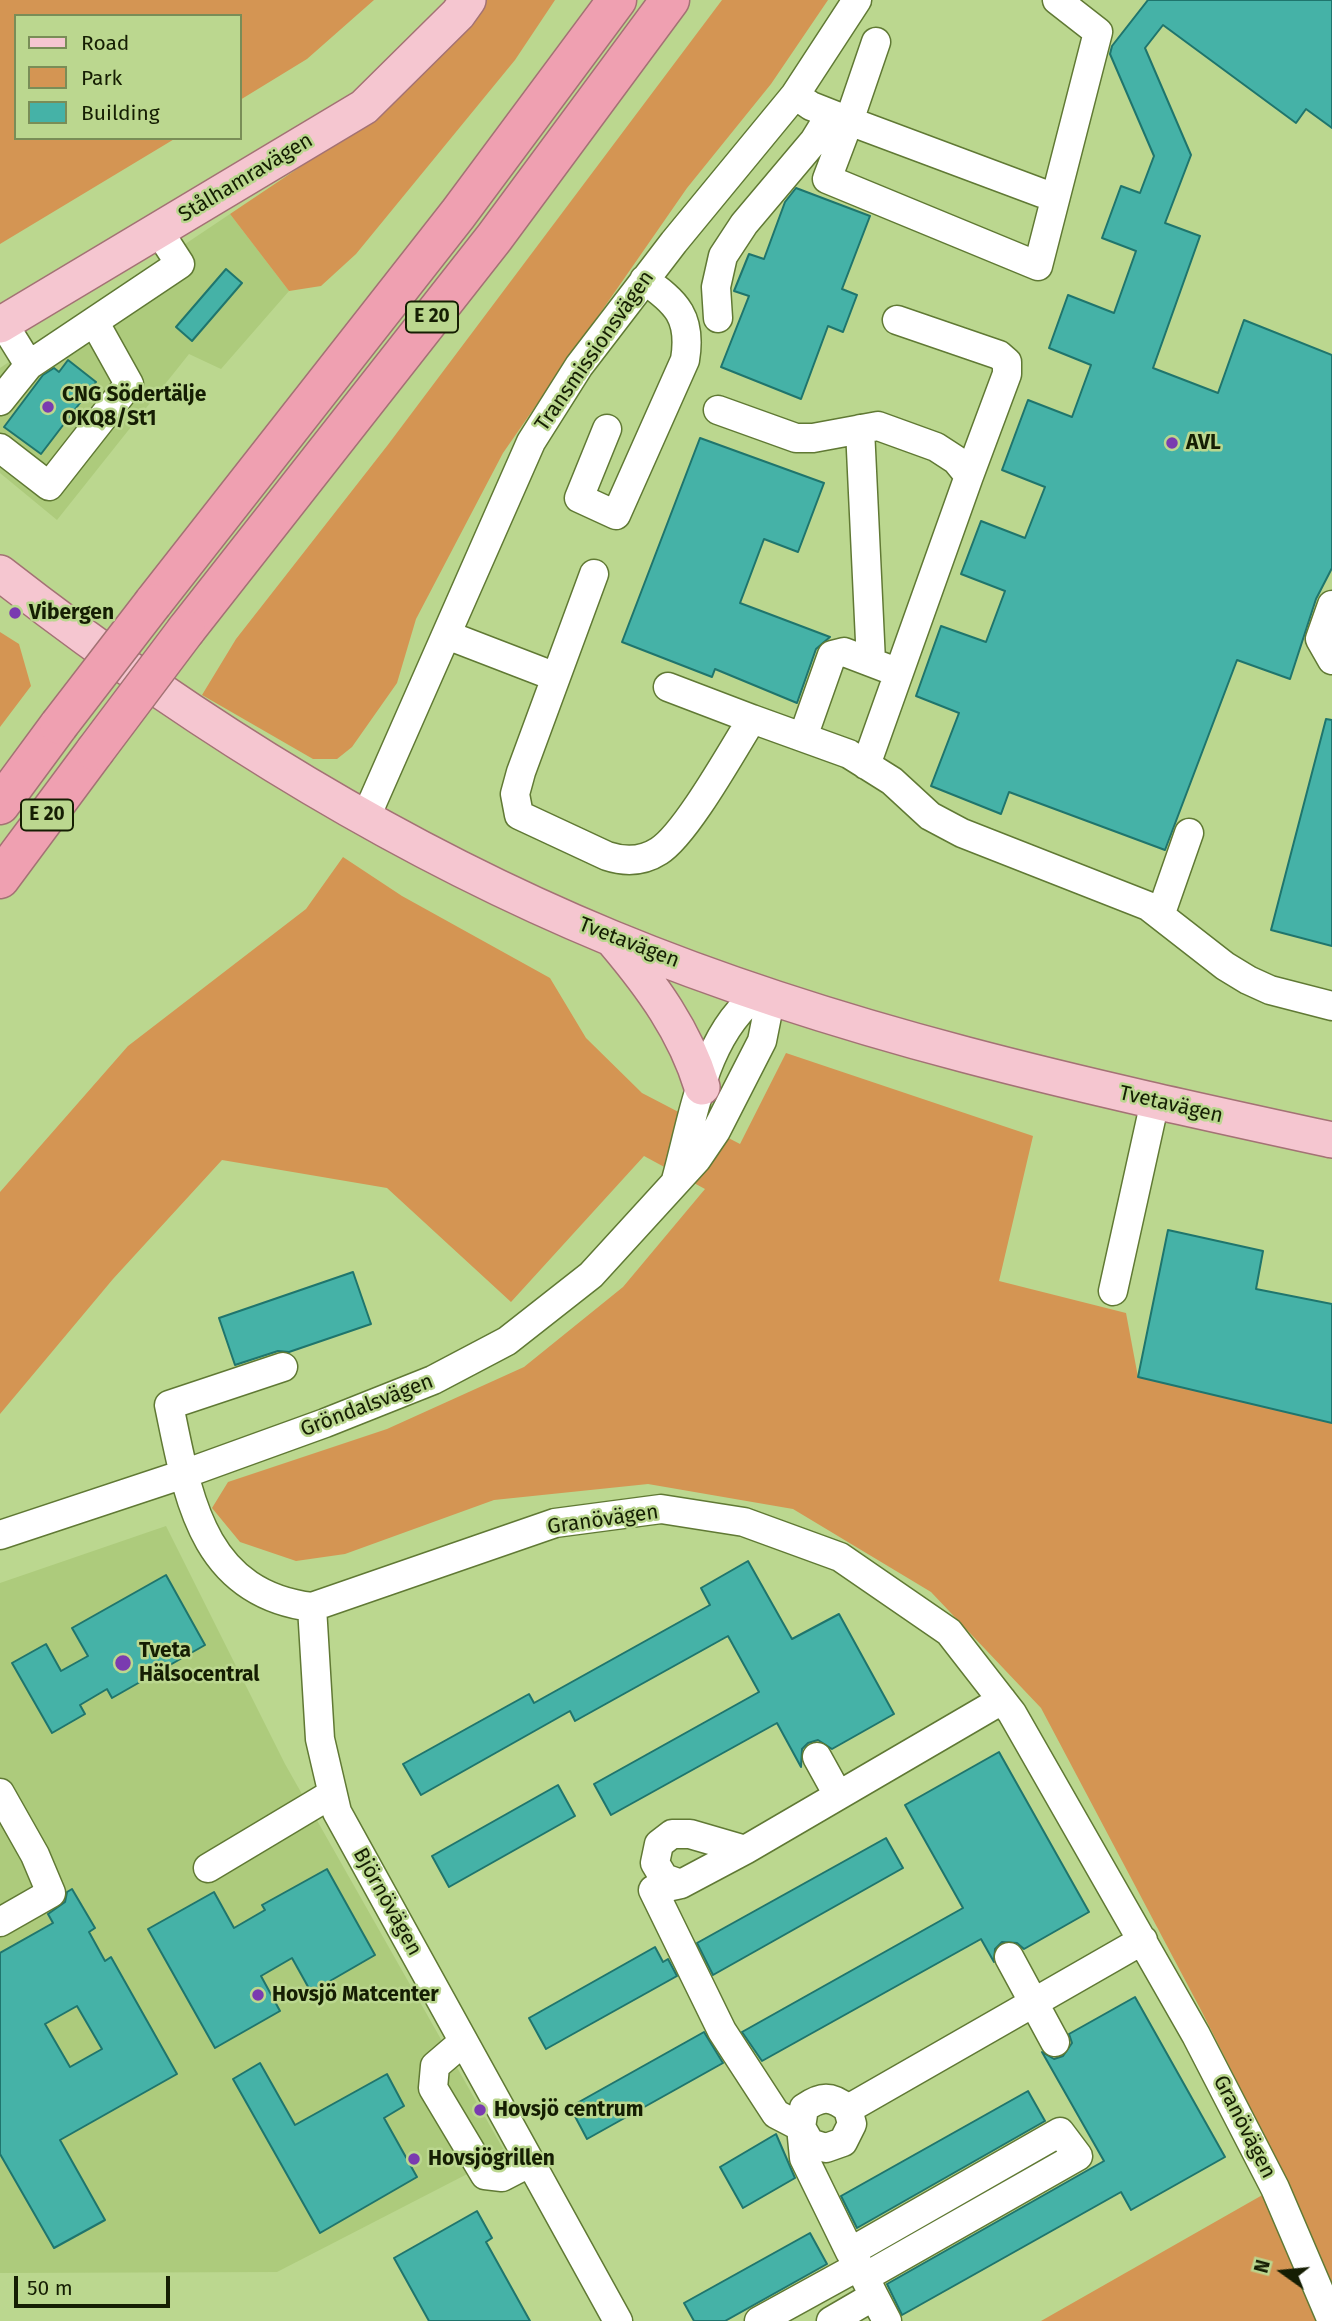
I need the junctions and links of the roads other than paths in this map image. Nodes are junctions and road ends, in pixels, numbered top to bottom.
1 (468, 0) edge
2 (617, 0) edge
3 (670, 0) edge
4 (857, 0) edge
5 (1057, 0) edge
6 (876, 43) dead end
7 (795, 95) junction
8 (839, 118) junction
9 (1055, 198) junction
10 (158, 230) junction
11 (644, 280) junction
12 (718, 318) dead end
13 (897, 320) dead end
14 (95, 323) junction
15 (1, 324) edge
16 (29, 366) junction
17 (0, 401) edge
18 (718, 410) dead end
19 (607, 429) dead end
20 (860, 429) junction
21 (0, 448) edge
22 (969, 476) junction
23 (0, 573) edge
24 (594, 574) dead end
25 (1332, 605) edge
26 (447, 635) junction
27 (1332, 660) edge
28 (871, 662) junction
29 (899, 672) junction
30 (556, 677) junction
31 (668, 687) dead end
32 (752, 719) junction
33 (803, 737) junction
34 (866, 765) junction
35 (0, 806) edge
36 (365, 819) junction
37 (1189, 833) dead end
38 (0, 878) edge
39 (1161, 914) junction
40 (611, 939) junction
41 (761, 992) junction
42 (1332, 1006) edge
43 (702, 1087) junction
44 (1155, 1101) junction
45 (1332, 1140) edge
46 (676, 1180) junction
47 (1114, 1291) dead end
48 (283, 1367) dead end
49 (184, 1474) junction
50 (0, 1535) edge
51 (312, 1607) junction
52 (1002, 1700) junction
53 (817, 1757) dead end
54 (0, 1793) edge
55 (330, 1795) junction
56 (838, 1796) junction
57 (745, 1850) junction
58 (208, 1868) dead end
59 (681, 1884) junction
60 (0, 1922) edge
61 (1143, 1940) junction
62 (1009, 1957) dead end
63 (1033, 2001) junction
64 (463, 2042) junction
65 (1055, 2042) dead end
66 (848, 2109) junction
67 (800, 2127) junction
68 (531, 2162) junction
69 (862, 2273) junction
70 (618, 2321) edge
71 (759, 2321) edge
72 (831, 2321) edge
73 (887, 2321) edge
74 (1332, 2321) edge

1 - 10 main road, Stålhamravägen
2 - 35 highway, E 20, bridge
3 - 38 highway, E 20, bridge
4 - 7 street, Transmissionsvägen
5 - 9 street
6 - 8 street
7 - 8 street
7 - 11 street, Transmissionsvägen
8 - 9 street
8 - 9 street
8 - 12 street
10 - 14 street
10 - 15 main road, Stålhamravägen
11 - 19 street
11 - 26 street, Transmissionsvägen
13 - 22 street
14 - 16 street
14 - 21 street
15 - 16 street
16 - 17 street
18 - 20 street
20 - 22 street
20 - 28 street
22 - 29 street
23 - 36 main road, Tvetavägen
24 - 30 street
25 - 27 street
26 - 30 street
26 - 36 street, Transmissionsvägen
28 - 29 street
28 - 33 street
29 - 34 street
30 - 32 street
31 - 32 street
32 - 33 street
33 - 34 street
34 - 39 street
36 - 40 main road, Tvetavägen
37 - 39 street
39 - 42 street
40 - 41 main road, Tvetavägen
40 - 43 main road
41 - 43 street, Gröndalsvägen
41 - 44 main road, Tvetavägen
41 - 46 street, Gröndalsvägen
43 - 46 street, Gröndalsvägen
44 - 45 main road, Tvetavägen
44 - 47 street
46 - 49 street, Gröndalsvägen
48 - 49 street
49 - 50 street, Gröndalsvägen
49 - 51 street
51 - 52 street, Granövägen
51 - 55 street, Björnövägen
52 - 56 street
52 - 61 street, Granövägen
53 - 56 street
54 - 60 street
55 - 58 street
55 - 64 street, Björnövägen
56 - 57 street
57 - 59 street
57 - 59 street
59 - 67 street
61 - 63 street
61 - 74 street, Granövägen
62 - 63 street
63 - 65 street
63 - 66 street
64 - 68 street, Björnövägen
64 - 68 street
66 - 67 street
66 - 67 street
67 - 69 street
68 - 70 street, Björnövägen
69 - 69 street
69 - 71 street
69 - 72 street
69 - 73 street

